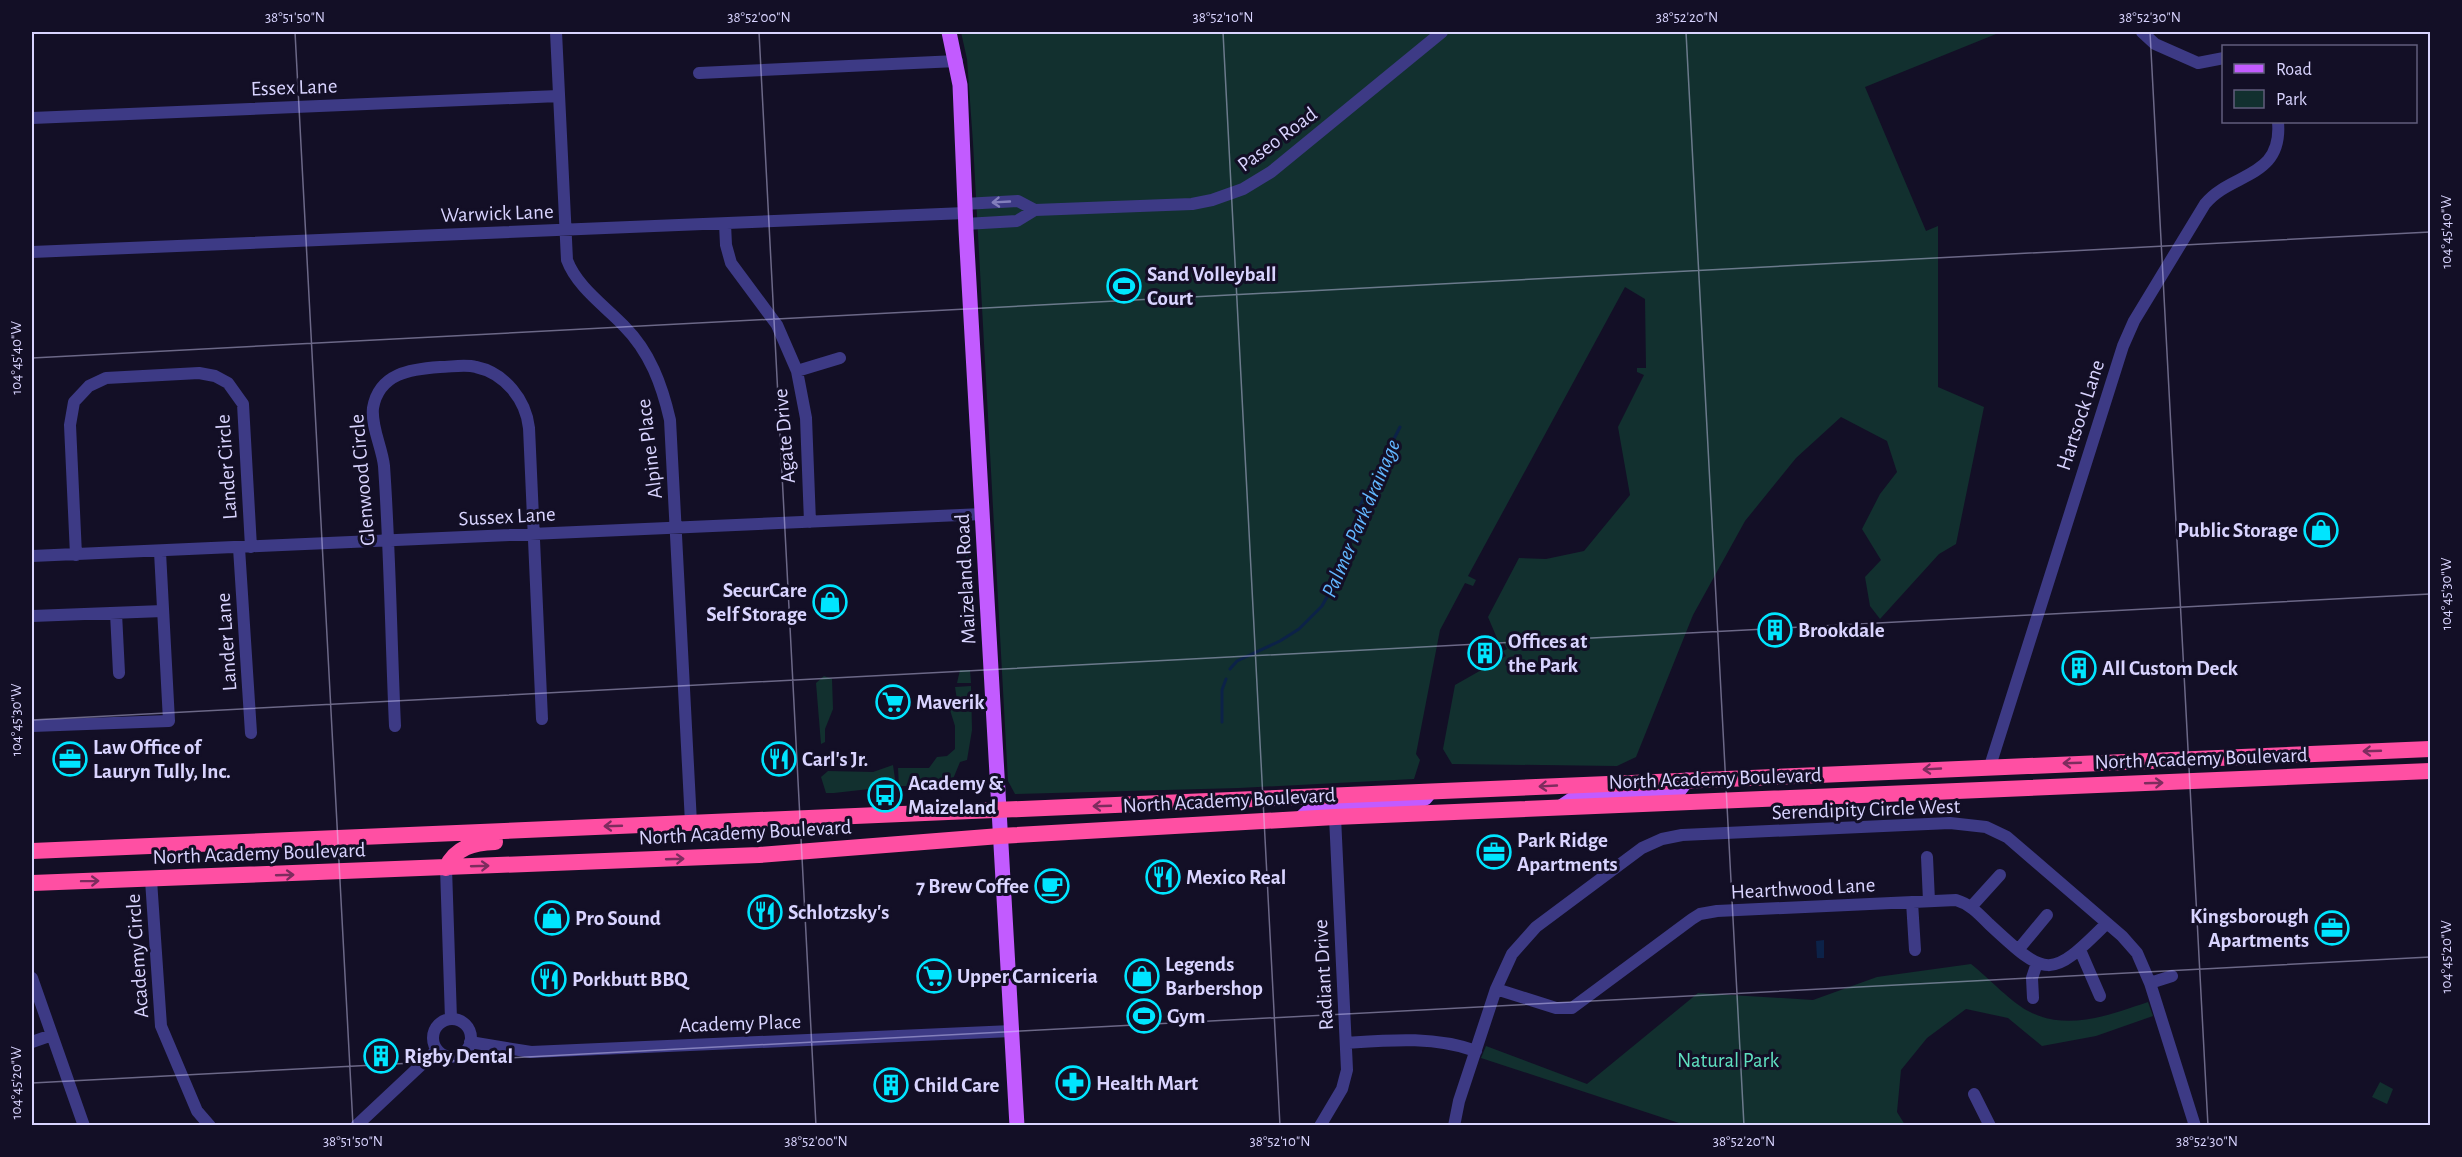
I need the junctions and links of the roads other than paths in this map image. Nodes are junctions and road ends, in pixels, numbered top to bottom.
1 (556, 32) edge
2 (949, 32) edge
3 (1442, 32) edge
4 (2142, 32) edge
5 (2222, 58) edge
6 (957, 62) junction
7 (699, 73) dead end
8 (559, 96) junction
9 (32, 117) edge
10 (2278, 123) edge
11 (1035, 210) junction
12 (965, 214) junction
13 (725, 224) junction
14 (565, 229) junction
15 (32, 252) edge
16 (840, 358) dead end
17 (797, 371) junction
18 (983, 514) junction
19 (810, 522) junction
20 (677, 528) junction
21 (533, 534) junction
22 (387, 541) junction
23 (245, 548) junction
24 (160, 552) junction
25 (76, 555) junction
26 (32, 556) edge
27 (163, 611) junction
28 (116, 613) junction
29 (32, 616) edge
30 (119, 674) dead end
31 (542, 719) dead end
32 (32, 726) edge
33 (395, 726) dead end
34 (251, 733) dead end
35 (2430, 749) edge
36 (1990, 766) junction
37 (2430, 771) edge
38 (1687, 780) junction
39 (1991, 789) junction
40 (1430, 792) junction
41 (1561, 807) junction
42 (998, 810) junction
43 (1335, 817) junction
44 (1300, 819) junction
45 (692, 823) junction
46 (588, 827) junction
47 (1000, 836) junction
48 (32, 851) edge
49 (1927, 857) dead end
50 (446, 868) junction
51 (2000, 875) dead end
52 (151, 880) junction
53 (32, 883) edge
54 (1929, 901) junction
55 (1912, 902) junction
56 (1971, 907) junction
57 (2047, 915) dead end
58 (2107, 923) junction
59 (1915, 950) dead end
60 (2018, 950) junction
61 (2080, 950) junction
62 (2037, 963) junction
63 (2172, 975) dead end
64 (32, 978) edge
65 (2150, 983) junction
66 (1496, 990) junction
67 (2100, 996) dead end
68 (2033, 998) dead end
69 (452, 1019) junction
70 (1012, 1031) junction
71 (52, 1035) junction
72 (32, 1042) edge
73 (470, 1042) junction
74 (1346, 1043) junction
75 (437, 1050) junction
76 (1476, 1051) junction
77 (1974, 1094) dead end
78 (84, 1125) edge
79 (210, 1125) edge
80 (356, 1125) edge
81 (1017, 1125) edge
82 (1320, 1125) edge
83 (1454, 1125) edge
84 (1990, 1125) edge
85 (2191, 1125) edge

1 - 8 street, Alpine Place
2 - 6 main road, Maizeland Road
3 - 11 street, Paseo Road
4 - 5 street
6 - 7 street
6 - 12 main road, Maizeland Road
8 - 9 street, Essex Lane
8 - 14 street, Alpine Place
10 - 36 street, Hartsock Lane
11 - 12 street, Paseo Road
11 -> 12 street, Paseo Road
12 - 13 street, Warwick Lane
12 - 18 main road, Maizeland Road
13 - 14 street, Warwick Lane
13 - 17 street, Agate Drive
14 - 15 street, Warwick Lane
14 - 20 street, Alpine Place
16 - 17 street
17 - 19 street, Agate Drive
18 - 19 street, Sussex Lane
18 - 42 main road, Maizeland Road
19 - 20 street, Sussex Lane
20 - 21 street, Sussex Lane
20 - 45 street, Alpine Place
21 - 22 street, Sussex Lane
21 - 22 street, Glenwood Circle
21 - 31 street, Glenwood Circle
22 - 23 street, Sussex Lane
22 - 33 street, Glenwood Circle
23 - 24 street, Sussex Lane
23 - 25 street, Lander Circle
23 - 34 street, Lander Lane
24 - 25 street, Sussex Lane
24 - 27 street
25 - 26 street, Sussex Lane
27 - 28 street
27 - 32 street
28 - 29 street
28 - 30 street
35 -> 36 highway, North Academy Boulevard
36 -> 38 highway, North Academy Boulevard
36 - 39 main road
39 -> 37 highway, North Academy Boulevard
38 -> 40 highway, North Academy Boulevard
38 - 41 main road
39 - 41 highway, North Academy Boulevard
40 -> 42 highway, North Academy Boulevard
40 - 44 main road
41 - 43 highway, North Academy Boulevard
42 - 45 highway, North Academy Boulevard
42 - 47 main road, Maizeland Road
43 - 44 highway, North Academy Boulevard
43 - 74 street, Radiant Drive
44 - 47 highway, North Academy Boulevard
45 -> 46 highway, North Academy Boulevard
46 - 48 highway, North Academy Boulevard
46 - 50 highway
50 -> 47 highway, North Academy Boulevard
47 - 70 main road, Maizeland Road
49 - 54 street
52 -> 50 highway, North Academy Boulevard
50 - 69 street
51 - 56 street
53 -> 52 highway, North Academy Boulevard
52 - 79 street, Academy Circle
54 - 55 street, Hearthwood Lane
54 - 56 street, Hearthwood Lane
55 - 59 street
55 - 66 street, Hearthwood Lane
56 - 60 street, Hearthwood Lane
57 - 60 street
58 - 61 street
58 - 65 street, Serendipity Circle West
58 - 66 street, Serendipity Circle West
60 - 62 street, Hearthwood Lane
61 - 62 street
61 - 67 street
62 - 68 street
63 - 65 street
64 - 71 street
65 - 85 street, Serendipity Circle West
66 - 76 street, Serendipity Circle West
69 - 73 street
69 - 75 street
70 - 73 street, Academy Place
70 - 81 main road, Maizeland Road
71 - 72 street
71 - 78 street
73 - 75 street
74 - 76 street
74 - 82 street, Radiant Drive
75 - 80 street
76 - 83 street, Serendipity Circle West
77 - 84 street

